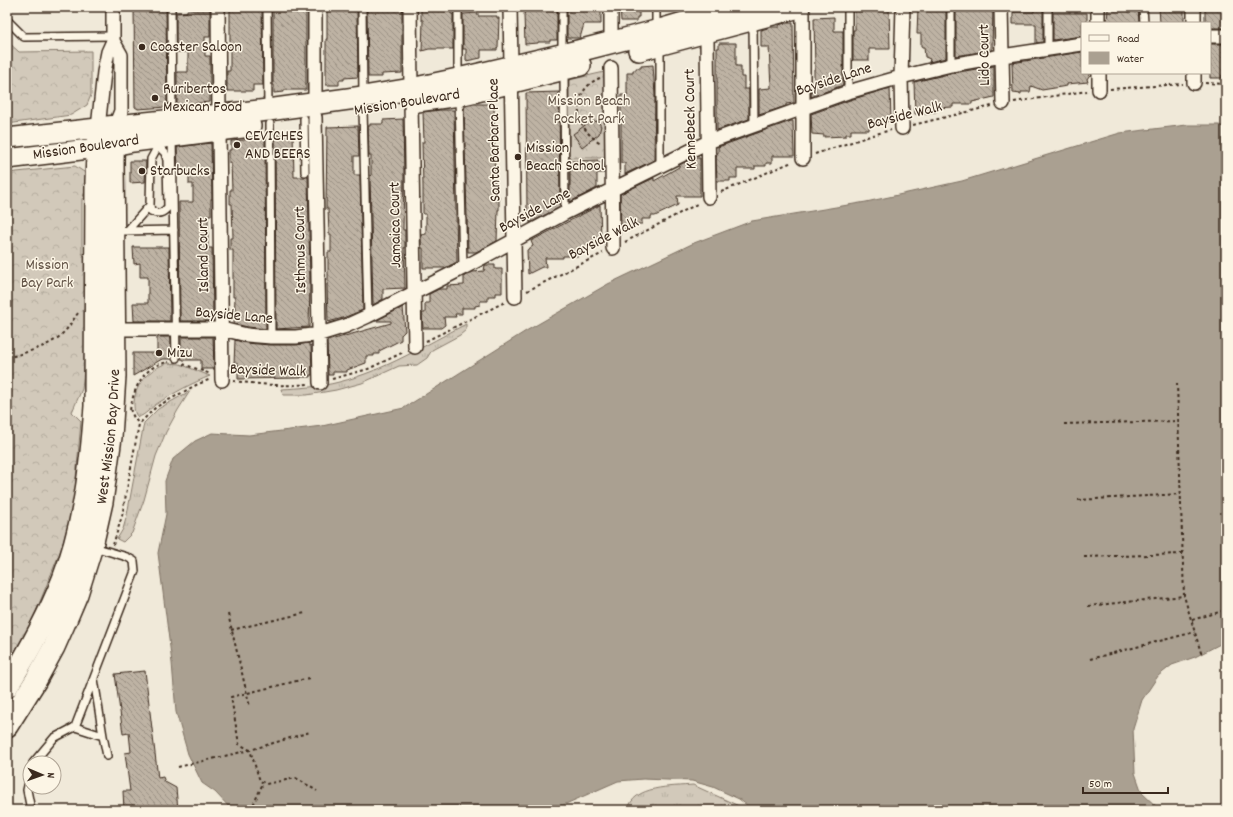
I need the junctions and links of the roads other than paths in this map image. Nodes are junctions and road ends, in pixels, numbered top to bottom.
1 (113, 7) edge
2 (171, 7) edge
3 (218, 7) edge
4 (267, 7) edge
5 (315, 7) edge
6 (362, 7) edge
7 (410, 7) edge
8 (458, 7) edge
9 (510, 7) edge
10 (562, 7) edge
11 (611, 7) edge
12 (656, 7) edge
13 (848, 7) edge
14 (903, 7) edge
15 (951, 7) edge
16 (1002, 7) edge
17 (1048, 7) edge
18 (1098, 7) edge
19 (1143, 7) edge
20 (1194, 7) edge
21 (708, 11) edge
22 (801, 11) edge
23 (746, 13) edge
24 (7, 20) edge
25 (1098, 22) edge
26 (1144, 22) edge
27 (1194, 22) edge
28 (1211, 36) edge
29 (1226, 36) edge
30 (113, 38) junction
31 (658, 38) junction
32 (707, 41) dead end
33 (611, 42) junction
34 (1081, 44) edge
35 (1048, 49) junction
36 (1002, 56) junction
37 (563, 62) junction
38 (951, 65) junction
39 (611, 72) road end
40 (511, 74) junction
41 (1099, 74) edge
42 (901, 77) junction
43 (459, 87) junction
44 (1099, 90) road end
45 (848, 92) junction
46 (411, 95) junction
47 (363, 103) junction
48 (1003, 103) road end
49 (803, 108) junction
50 (311, 113) junction
51 (269, 117) junction
52 (219, 123) junction
53 (754, 125) junction
54 (902, 128) road end
55 (165, 135) junction
56 (106, 137) junction
57 (7, 138) edge
58 (708, 142) junction
59 (7, 158) edge
60 (804, 158) road end
61 (660, 166) junction
62 (305, 172) dead end
63 (612, 190) junction
64 (709, 197) road end
65 (150, 205) junction
66 (565, 213) junction
67 (174, 230) junction
68 (120, 231) junction
69 (513, 241) junction
70 (613, 248) road end
71 (463, 268) junction
72 (414, 292) junction
73 (515, 297) road end
74 (368, 316) junction
75 (116, 329) junction
76 (176, 329) junction
77 (222, 329) junction
78 (320, 334) junction
79 (271, 337) junction
80 (415, 347) road end
81 (176, 361) road end
82 (222, 380) road end
83 (320, 383) road end
84 (95, 406) junction
85 (111, 437) junction
86 (89, 545) junction
87 (94, 678) junction
88 (7, 687) edge
89 (7, 726) edge
90 (75, 727) junction
91 (103, 736) junction
92 (40, 755) edge
93 (107, 756) dead end
94 (28, 795) edge
95 (31, 810) edge

1 - 30 street
2 - 55 lane
3 - 52 street, Island Court
4 - 51 lane
5 - 50 street, Isthmus Court
6 - 47 lane
7 - 46 street, Jamaica Court
8 - 43 lane
9 - 40 street, Santa Barbara Place
10 - 37 lane
11 - 33 street
12 - 31 lane
13 - 45 lane
14 - 42 street
15 - 38 lane
16 - 36 street, Lido Court
17 - 35 lane
18 - 25 street
19 - 26 lane
20 - 27 street
21 - 23 main road, Mission Boulevard
21 - 31 main road, Mission Boulevard
22 - 23 main road, Mission Boulevard
22 - 49 street
23 - 31 main road, Mission Boulevard
23 - 53 lane
24 - 30 lane
28 - 29 street
30 - 56 street
30 - 56 street
31 - 33 main road, Mission Boulevard
31 - 37 main road, Mission Boulevard
31 - 61 lane
32 - 58 street, Kennebeck Court
33 - 37 main road, Mission Boulevard
34 - 35 street, Bayside Lane
35 - 36 street, Bayside Lane
36 - 38 street, Bayside Lane
36 - 48 street, Lido Court
37 - 40 main road, Mission Boulevard
37 - 66 lane
38 - 42 street, Bayside Lane
39 - 63 street
40 - 43 main road, Mission Boulevard
40 - 69 street, Santa Barbara Place
41 - 44 street
42 - 45 street, Bayside Lane
42 - 54 street
43 - 46 main road, Mission Boulevard
43 - 71 lane
45 - 49 street, Bayside Lane
46 - 47 main road, Mission Boulevard
46 - 72 street, Jamaica Court
47 - 50 main road, Mission Boulevard
47 - 74 lane
49 - 53 street, Bayside Lane
49 - 60 street
50 - 51 main road, Mission Boulevard
50 - 62 lane
50 - 78 street, Isthmus Court
51 - 52 main road, Mission Boulevard
51 - 79 lane
52 - 55 main road, Mission Boulevard
52 - 77 street, Island Court
53 - 58 street, Bayside Lane
55 - 56 main road, Mission Boulevard
55 - 65 lane
55 - 65 lane
55 - 67 lane
56 - 57 main road, Mission Boulevard
56 - 59 main road, Mission Boulevard
56 - 68 main road, West Mission Bay Drive
56 - 84 main road, West Mission Bay Drive
58 - 61 street, Bayside Lane
58 - 64 street, Kennebeck Court
61 - 63 street, Bayside Lane
63 - 66 street, Bayside Lane
63 - 70 street
65 - 68 lane
66 - 69 street, Bayside Lane
67 - 68 lane
67 - 76 lane
68 - 75 main road, West Mission Bay Drive
69 - 71 street, Bayside Lane
69 - 73 street, Santa Barbara Place
71 - 72 street, Bayside Lane
72 - 74 street, Bayside Lane
72 - 80 street, Jamaica Court
74 - 78 street, Bayside Lane
75 - 76 street, Bayside Lane
75 - 85 main road, West Mission Bay Drive
76 - 77 street, Bayside Lane
76 - 81 lane
77 - 79 street, Bayside Lane
77 - 82 street, Island Court
78 - 79 street, Bayside Lane
78 - 83 street, Isthmus Court
84 - 85 main road
84 - 86 main road, West Mission Bay Drive
85 - 86 main road, West Mission Bay Drive
86 - 87 lane
86 - 88 main road, West Mission Bay Drive
86 - 89 main road, West Mission Bay Drive
87 - 90 lane
87 - 91 lane
90 - 91 lane
90 - 92 lane
91 - 93 lane
94 - 95 lane

